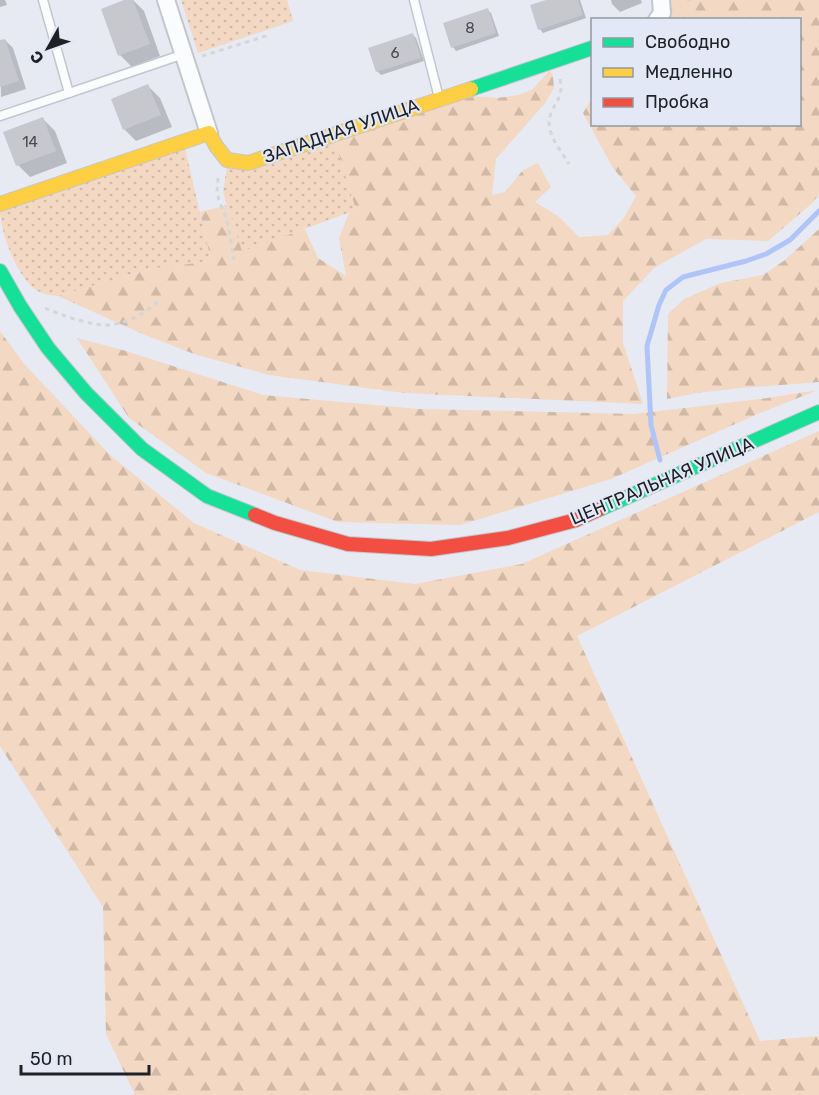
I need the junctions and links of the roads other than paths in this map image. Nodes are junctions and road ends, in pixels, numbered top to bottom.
1 (43, 0) edge
2 (165, 0) edge
3 (414, 0) edge
4 (591, 48) edge
5 (185, 57) junction
6 (69, 93) junction
7 (440, 98) junction
8 (0, 116) edge
9 (209, 133) junction
10 (0, 204) edge
11 (0, 271) edge
12 (819, 412) edge

1 - 6 lane
2 - 5 street
3 - 7 lane
4 - 7 main road, ЗАПАДНАЯ УЛИЦА
5 - 6 lane
5 - 9 street
6 - 8 lane
7 - 9 main road, ЗАПАДНАЯ УЛИЦА
9 - 10 main road
11 - 12 main road, ЦЕНТРАЛЬНАЯ УЛИЦА

